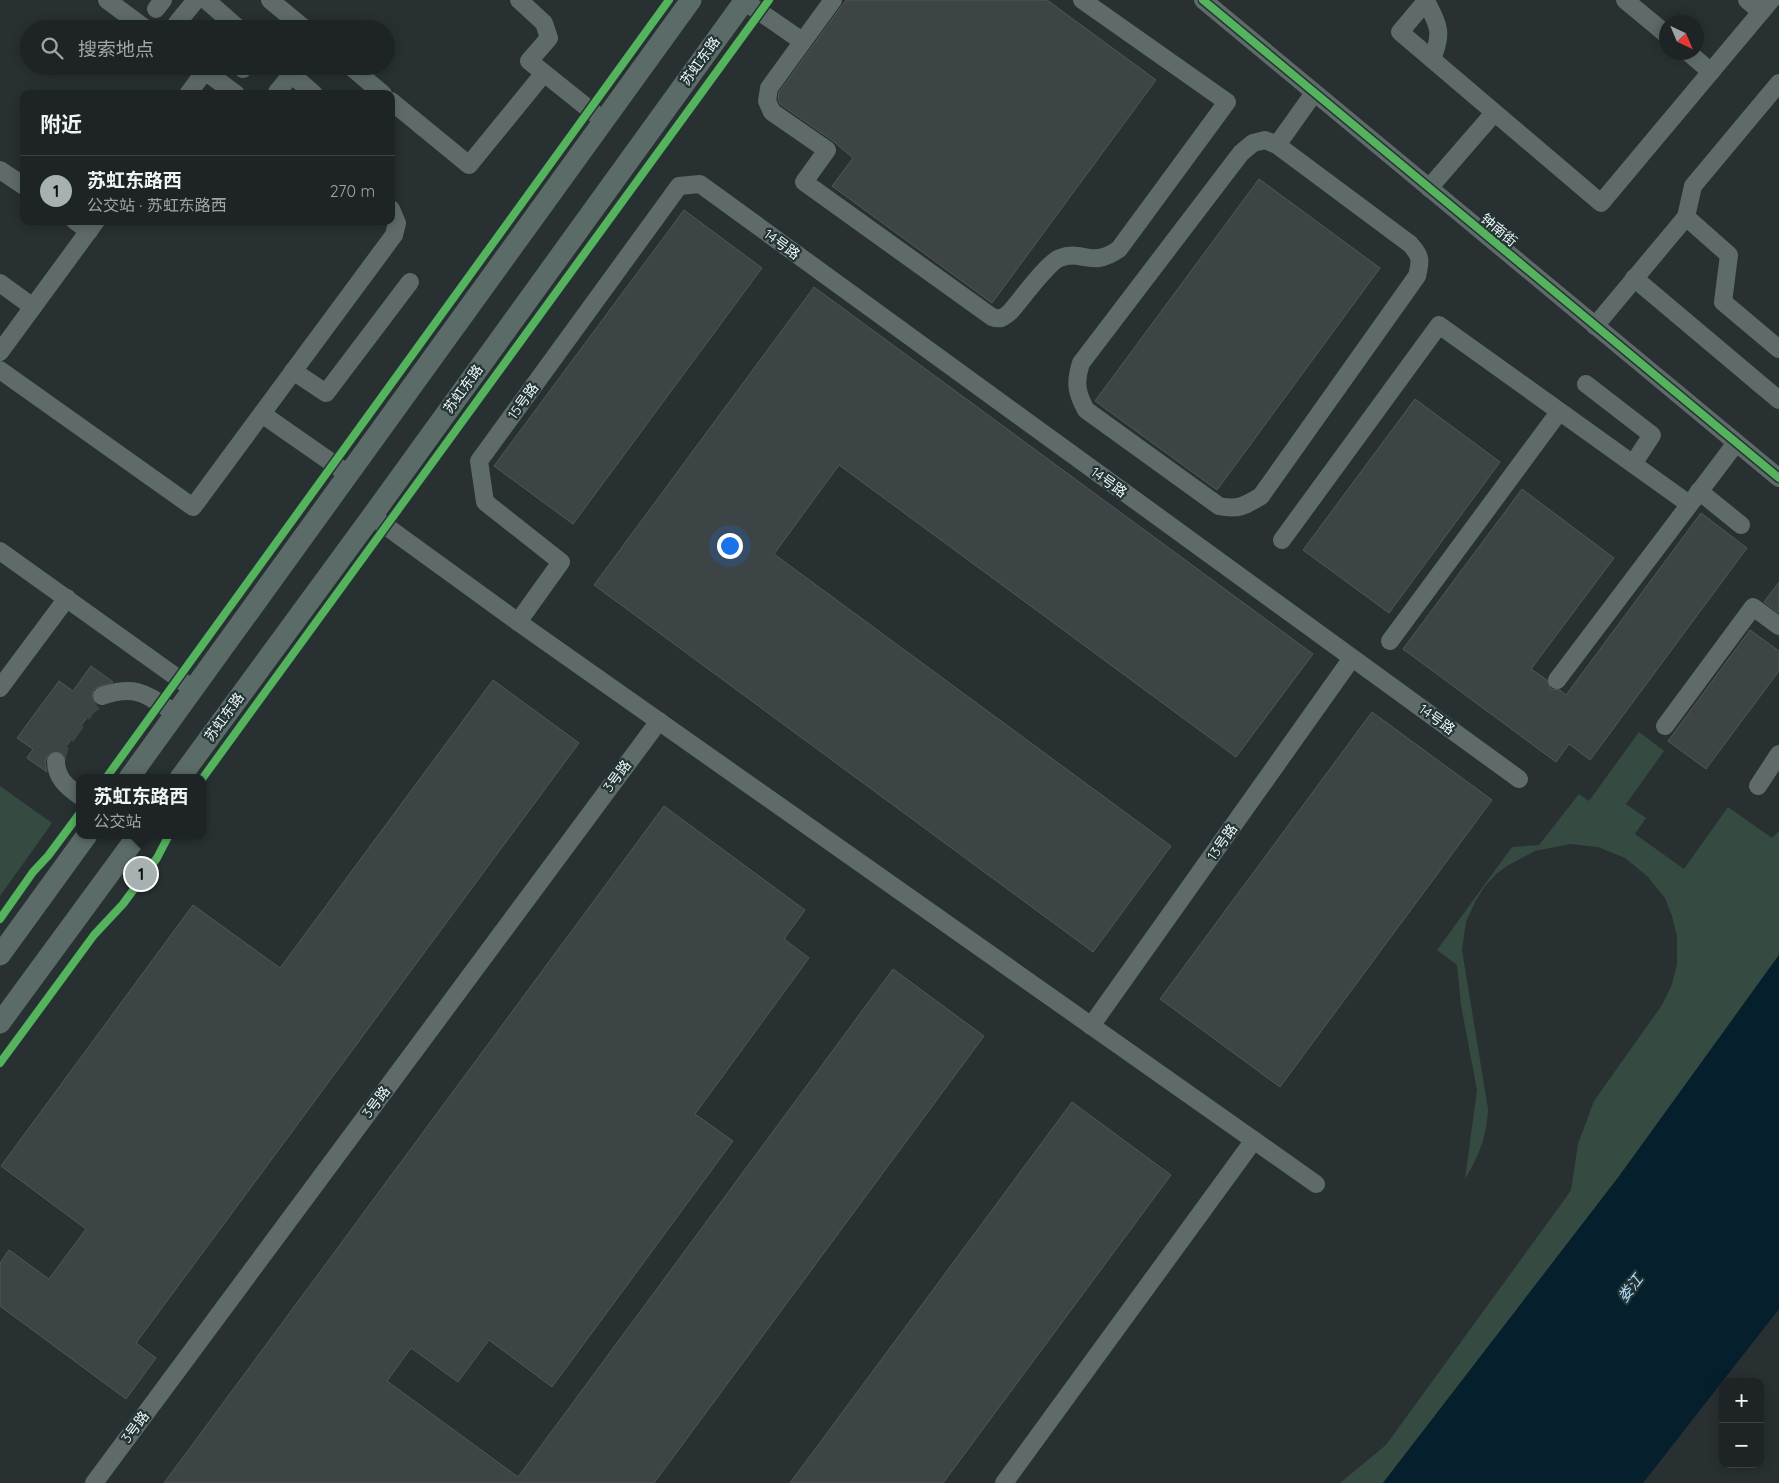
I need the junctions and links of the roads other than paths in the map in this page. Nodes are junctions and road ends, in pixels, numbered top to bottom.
1 (106, 0) edge
2 (196, 0) edge
3 (206, 0) edge
4 (270, 0) edge
5 (519, 0) edge
6 (691, 0) edge
7 (744, 0) edge
8 (833, 0) edge
9 (1082, 0) edge
10 (1203, 0) edge
11 (1427, 0) edge
12 (1625, 0) edge
13 (1747, 0) edge
14 (1766, 6) edge
15 (134, 20) edge
16 (179, 20) edge
17 (224, 20) edge
18 (293, 20) edge
19 (1659, 28) edge
20 (802, 41) junction
21 (1432, 59) junction
22 (1697, 60) edge
23 (1711, 72) junction
24 (544, 73) junction
25 (198, 75) edge
26 (209, 75) edge
27 (285, 75) edge
28 (293, 75) edge
29 (361, 75) edge
30 (1779, 82) edge
31 (190, 90) edge
32 (230, 90) edge
33 (278, 90) edge
34 (310, 90) edge
35 (378, 90) edge
36 (1314, 92) junction
37 (395, 104) edge
38 (1494, 113) junction
39 (604, 121) junction
40 (1278, 145) junction
41 (0, 170) edge
42 (20, 183) edge
43 (700, 184) joint
44 (1429, 188) junction
45 (1686, 217) junction
46 (395, 218) edge
47 (85, 225) edge
48 (1634, 278) junction
49 (410, 282) dead end
50 (0, 283) edge
51 (33, 307) junction
52 (1595, 326) junction
53 (1779, 349) edge
54 (0, 352) edge
55 (0, 370) edge
56 (293, 371) junction
57 (1586, 384) dead end
58 (1779, 400) edge
59 (1559, 412) junction
60 (262, 414) junction
61 (1736, 443) junction
62 (1633, 464) junction
63 (348, 474) junction
64 (1779, 478) edge
65 (1694, 497) junction
66 (372, 516) junction
67 (1741, 524) dead end
68 (1282, 540) dead end
69 (0, 551) edge
70 (67, 598) junction
71 (518, 622) junction
72 (1779, 626) edge
73 (1390, 641) dead end
74 (1352, 658) junction
75 (1557, 680) dead end
76 (0, 688) edge
77 (193, 689) junction
78 (102, 696) tunnel mouth
79 (175, 713) junction
80 (659, 721) junction
81 (1666, 726) dead end
82 (1779, 754) edge
83 (56, 761) tunnel mouth
84 (132, 774) edge
85 (183, 774) edge
86 (1519, 779) dead end
87 (1758, 786) dead end
88 (76, 792) edge
89 (84, 839) edge
90 (135, 839) edge
91 (0, 955) edge
92 (0, 1023) edge
93 (1092, 1026) junction
94 (1254, 1140) junction
95 (1316, 1184) dead end
96 (94, 1483) edge
97 (1004, 1483) edge

1 - 15 street
2 - 16 street
3 - 17 street
4 - 18 street
5 - 24 street
6 - 39 main road
7 - 20 street
7 - 66 main road, 苏虹东路
8 - 20 street
9 - 20 street
10 - 36 street, 钟南街
11 - 21 street
11 - 21 street
12 - 19 street
13 - 14 street
14 - 23 street
21 - 38 street
22 - 23 street
23 - 38 street
24 - 37 street
24 - 39 street
25 - 31 street
26 - 32 street
27 - 33 street
28 - 34 street
29 - 35 street
30 - 45 street
36 - 40 street
36 - 44 street, 钟南街
38 - 44 street
39 - 63 main road
40 - 40 street
41 - 42 street
43 - 71 street, 15号路
43 - 74 street, 14号路
44 - 52 street, 钟南街
45 - 48 street
45 - 53 street
46 - 56 street
47 - 51 street
48 - 52 street
48 - 58 street
49 - 56 street
50 - 51 street
51 - 54 street
52 - 61 street, 钟南街
55 - 60 street
56 - 60 street
57 - 62 street
59 - 62 street
59 - 68 street
59 - 73 street
60 - 63 street
61 - 64 street, 钟南街
61 - 65 street
62 - 65 street
63 - 77 main road
65 - 67 street
65 - 75 street
66 - 71 street
66 - 85 main road, 苏虹东路
69 - 70 street
70 - 76 street
70 - 77 street
71 - 80 street
72 - 81 street
74 - 86 street, 14号路
74 - 93 street, 13号路
77 - 79 main road
78 - 79 street
79 - 84 main road
80 - 93 street
80 - 96 street, 3号路
82 - 87 street
83 - 88 street
89 - 91 main road
90 - 92 main road
93 - 94 street
94 - 95 street
94 - 97 street

